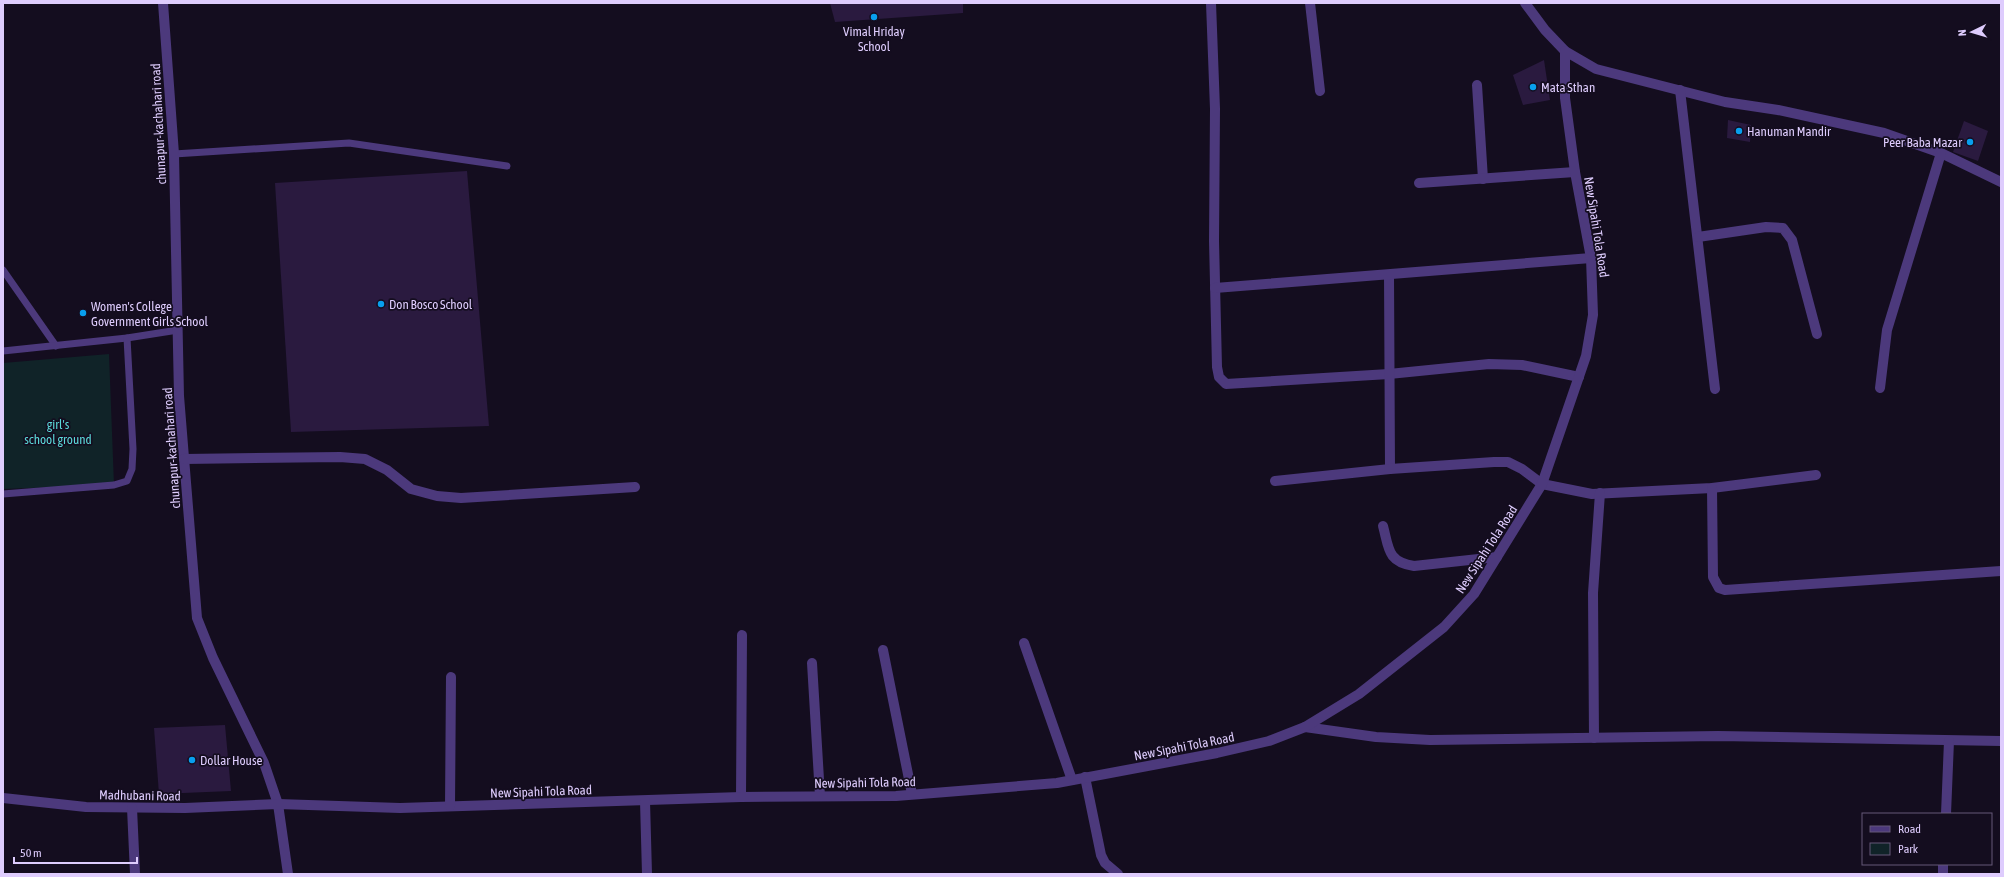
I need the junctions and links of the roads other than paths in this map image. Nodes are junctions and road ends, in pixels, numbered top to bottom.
1 (163, 3) edge
2 (1210, 3) edge
3 (1310, 3) edge
4 (1525, 3) edge
5 (1566, 51) junction
6 (1477, 85) dead end
7 (1680, 90) junction
8 (1320, 91) dead end
9 (1941, 153) junction
10 (174, 154) junction
11 (507, 166) dead end
12 (1575, 172) junction
13 (1483, 179) junction
14 (2001, 182) edge
15 (1419, 183) dead end
16 (1698, 237) junction
17 (1591, 258) junction
18 (3, 270) edge
19 (1389, 275) junction
20 (1215, 288) junction
21 (178, 330) junction
22 (1817, 334) dead end
23 (127, 338) junction
24 (56, 346) junction
25 (3, 351) edge
26 (1389, 374) junction
27 (1579, 378) junction
28 (1880, 388) dead end
29 (1715, 389) dead end
30 (184, 459) junction
31 (1390, 469) junction
32 (1816, 475) dead end
33 (1276, 481) dead end
34 (1542, 484) junction
35 (635, 487) dead end
36 (1712, 488) junction
37 (1600, 493) junction
38 (3, 494) edge
39 (1383, 526) dead end
40 (1497, 558) junction
41 (2001, 572) edge
42 (742, 635) dead end
43 (1024, 643) dead end
44 (883, 650) dead end
45 (812, 663) dead end
46 (451, 677) dead end
47 (1305, 727) junction
48 (1594, 738) junction
49 (1949, 741) junction
50 (2001, 741) edge
51 (1085, 778) junction
52 (1072, 780) junction
53 (912, 794) junction
54 (820, 796) junction
55 (741, 797) junction
56 (3, 798) edge
57 (645, 801) junction
58 (278, 804) junction
59 (450, 806) junction
60 (132, 808) junction
61 (1946, 813) edge
62 (135, 874) edge
63 (288, 874) edge
64 (648, 874) edge
65 (1118, 874) edge

1 - 10 street, chunapur-kachahari road
2 - 20 street
3 - 8 street
4 - 5 street
5 - 7 street
5 - 12 street, New Sipahi Tola Road
6 - 13 street
7 - 9 street
7 - 16 street
9 - 14 street
9 - 28 street
10 - 11 lane
10 - 21 street, chunapur-kachahari road
12 - 13 street
12 - 17 street, New Sipahi Tola Road
13 - 15 street
16 - 22 street
16 - 29 street
17 - 19 street
17 - 27 street, New Sipahi Tola Road
18 - 24 lane
19 - 20 street
19 - 26 street
20 - 26 street
21 - 23 lane
21 - 30 street, chunapur-kachahari road
23 - 24 lane
23 - 38 lane
24 - 25 lane
26 - 27 street
26 - 31 street
27 - 34 street, New Sipahi Tola Road
30 - 35 street
30 - 58 street, chunapur-kachahari road
31 - 33 street
31 - 34 street
32 - 36 street
34 - 37 street
34 - 40 street, New Sipahi Tola Road
36 - 37 street
36 - 41 street
37 - 48 street
39 - 40 street
40 - 47 street, New Sipahi Tola Road
42 - 55 street
43 - 52 street
44 - 53 street
45 - 54 street
46 - 59 street
47 - 48 street
47 - 51 street, New Sipahi Tola Road
48 - 49 street
49 - 50 street
49 - 61 street
51 - 52 street, New Sipahi Tola Road
51 - 65 street
52 - 53 street, New Sipahi Tola Road
53 - 54 street, New Sipahi Tola Road
54 - 55 street, New Sipahi Tola Road
55 - 57 street, New Sipahi Tola Road
56 - 60 street, Madhubani Road
57 - 59 street, New Sipahi Tola Road
57 - 64 street
58 - 59 street, New Sipahi Tola Road
58 - 60 street, Madhubani Road
58 - 63 street, chunapur-kachahari road
60 - 62 street

